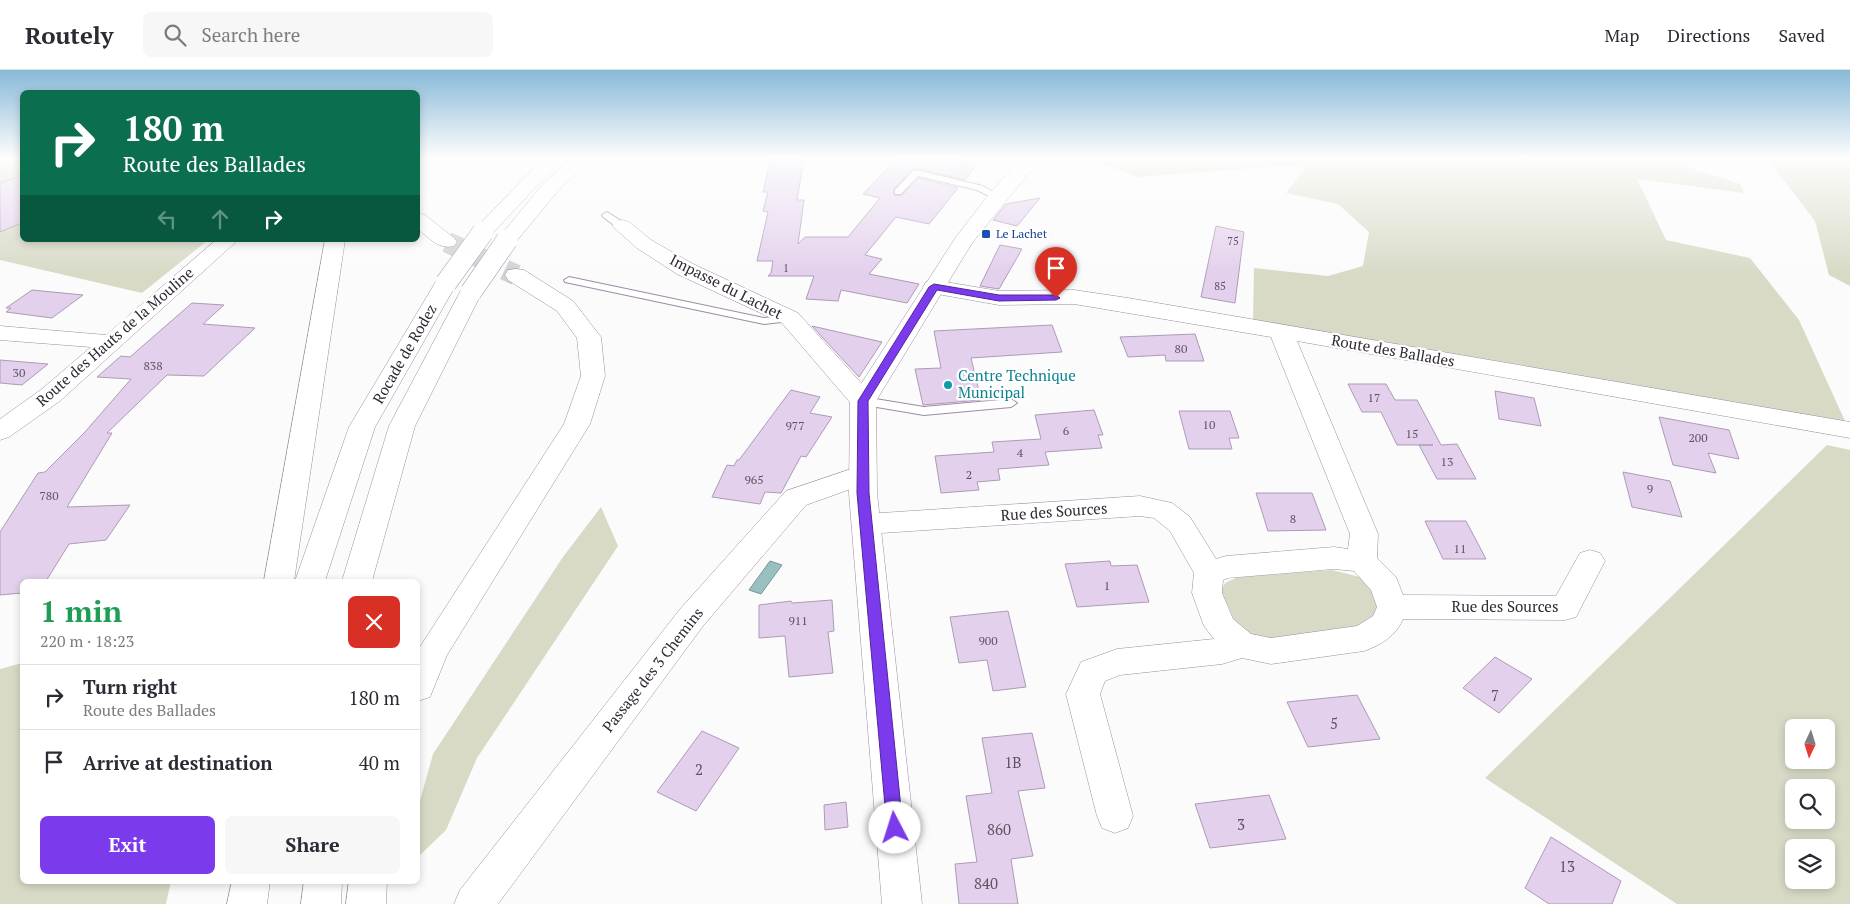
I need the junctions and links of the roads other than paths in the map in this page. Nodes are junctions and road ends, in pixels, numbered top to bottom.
1 (516, 197) edge
2 (543, 197) edge
3 (997, 197) edge
4 (615, 220) dead end
5 (420, 221) edge
6 (226, 242) edge
7 (335, 242) edge
8 (447, 242) tunnel mouth
9 (516, 275) tunnel mouth
10 (569, 280) dead end
11 (934, 287) junction
12 (790, 318) junction
13 (1281, 332) junction
14 (0, 333) edge
15 (111, 342) junction
16 (863, 401) junction
17 (1011, 403) dead end
18 (1850, 430) edge
19 (0, 431) edge
20 (863, 474) junction
21 (866, 524) junction
22 (1362, 561) junction
23 (1590, 561) dead end
24 (1209, 573) junction
25 (279, 579) edge
26 (311, 579) edge
27 (357, 579) edge
28 (1392, 607) junction
29 (1242, 645) junction
30 (420, 682) edge
31 (1115, 816) dead end
32 (239, 884) edge
33 (250, 884) edge
34 (323, 884) edge
35 (368, 884) edge
36 (236, 904) edge
37 (247, 904) edge
38 (321, 904) edge
39 (366, 904) edge
40 (474, 904) edge
41 (902, 904) edge

1 - 26 main road, Rocade de Rodez, bridge
2 - 27 main road, Rocade de Rodez, bridge
3 - 11 main road
4 - 12 main road, Impasse du Lachet
5 - 8 main road
6 - 15 main road, Route des Hauts de la Mouline
7 - 25 main road
9 - 30 main road
10 - 12 lane
11 - 13 main road, Route des Ballades
11 - 16 main road
12 - 16 main road, Impasse du Lachet
13 - 18 main road, Route des Ballades
13 - 22 main road
14 - 15 main road
15 - 19 main road, Route des Hauts de la Mouline
16 - 17 lane
16 - 20 main road
20 - 21 main road
20 - 40 main road, Passage des 3 Chemins
21 - 24 main road, Rue des Sources
21 - 41 main road
22 - 24 main road
22 - 28 main road
23 - 28 main road, Rue des Sources
24 - 29 main road
28 - 29 main road
29 - 31 main road
32 - 36 main road
33 - 37 main road
34 - 38 main road
35 - 39 main road

